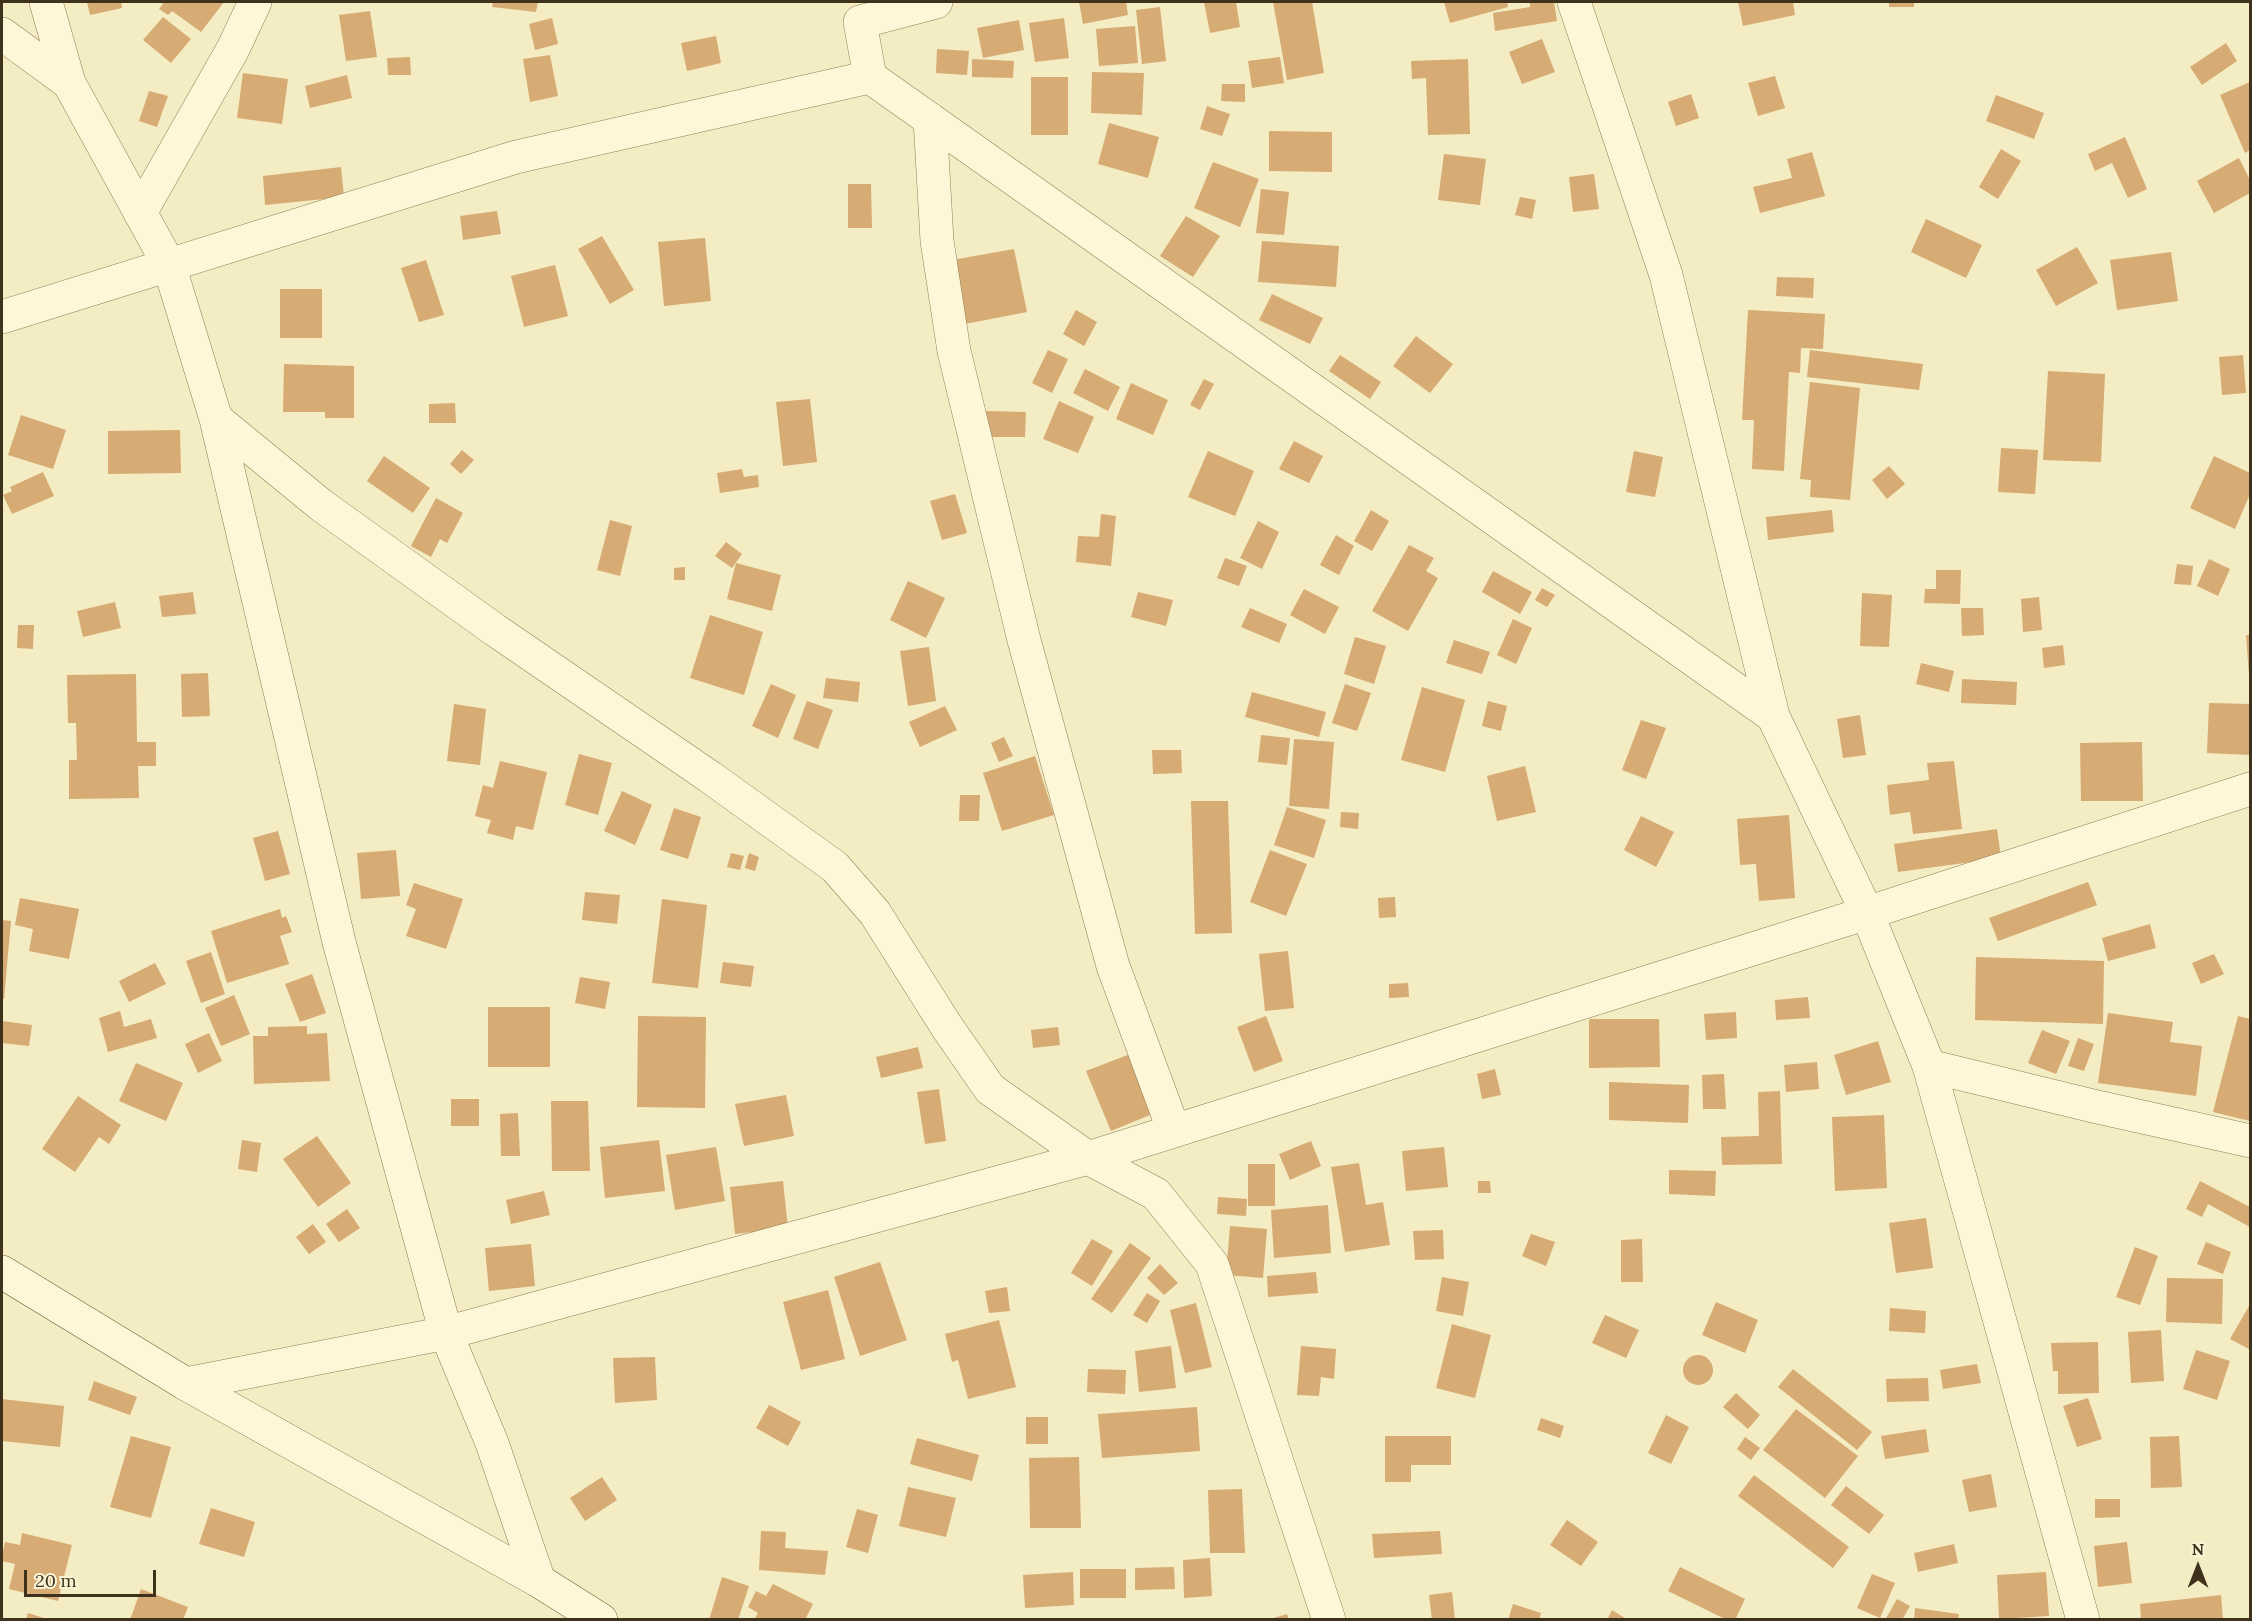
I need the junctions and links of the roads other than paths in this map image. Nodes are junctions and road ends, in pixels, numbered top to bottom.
1 (46, 2) edge
2 (255, 2) edge
3 (936, 2) edge
4 (1574, 2) edge
5 (853, 12) edge
6 (2, 34) edge
7 (870, 77) junction
8 (69, 83) junction
9 (930, 119) junction
10 (140, 213) junction
11 (169, 266) junction
12 (2, 317) edge
13 (216, 419) junction
14 (1773, 716) junction
15 (2250, 789) edge
16 (1867, 913) junction
17 (1929, 1065) junction
18 (1174, 1131) junction
19 (2250, 1141) edge
20 (1088, 1158) junction
21 (2, 1272) edge
22 (446, 1333) junction
23 (186, 1384) junction
24 (539, 1581) junction
25 (601, 1620) edge
26 (1329, 1620) edge
27 (2083, 1620) edge

1 - 8 street
2 - 10 street
3 - 5 street
4 - 14 street
5 - 7 street
6 - 8 street
7 - 9 street
7 - 11 street
8 - 10 street
9 - 14 street
9 - 18 street
10 - 11 street
11 - 12 street
11 - 13 street
13 - 20 street
13 - 22 street
14 - 16 street
15 - 16 street
16 - 17 street
16 - 18 street
17 - 19 street
17 - 27 street
18 - 20 street
20 - 22 street
20 - 26 street
21 - 23 street
22 - 23 street
22 - 24 street
23 - 24 street
24 - 25 street

